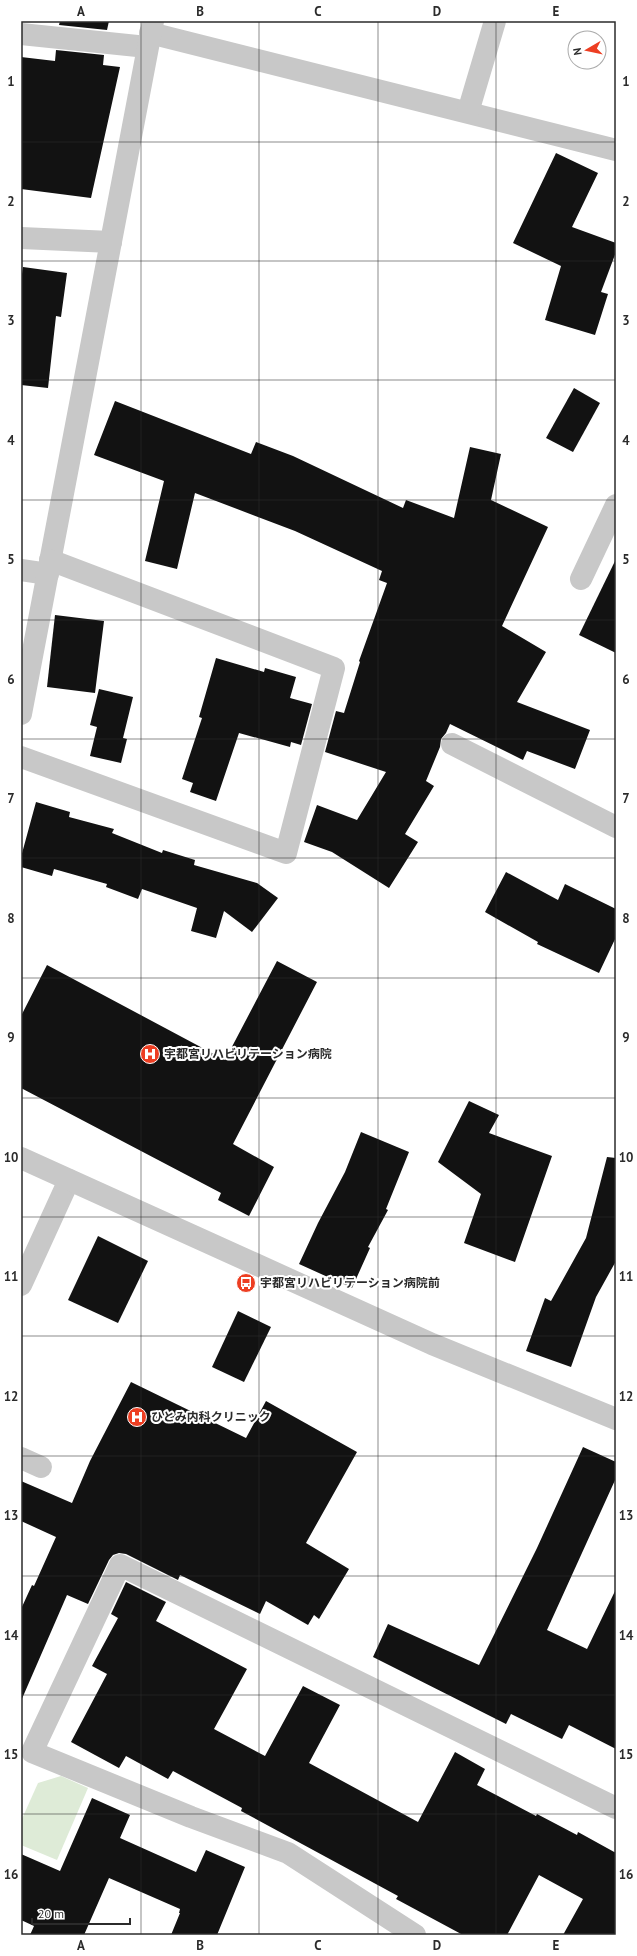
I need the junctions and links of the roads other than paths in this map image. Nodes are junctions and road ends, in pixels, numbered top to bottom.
1 (494, 21) edge
2 (33, 30) edge
3 (150, 33) edge
4 (468, 112) junction
5 (614, 146) edge
6 (21, 238) edge
7 (111, 242) junction
8 (616, 505) edge
9 (49, 567) junction
10 (21, 570) edge
11 (581, 579) dead end
12 (21, 714) edge
13 (452, 744) dead end
14 (21, 757) edge
15 (616, 827) edge
16 (21, 1158) edge
17 (69, 1180) junction
18 (21, 1285) edge
19 (616, 1419) edge
20 (21, 1458) edge
21 (40, 1467) dead end
22 (616, 1808) edge
23 (415, 1935) edge

1 - 4 street
2 - 3 street
3 - 4 street
3 - 7 street
4 - 5 street
6 - 7 street
7 - 9 street
8 - 11 street
9 - 10 street
9 - 12 street
9 - 14 street
13 - 15 street
16 - 17 street
17 - 18 street
17 - 19 street
20 - 21 street
22 - 23 street

